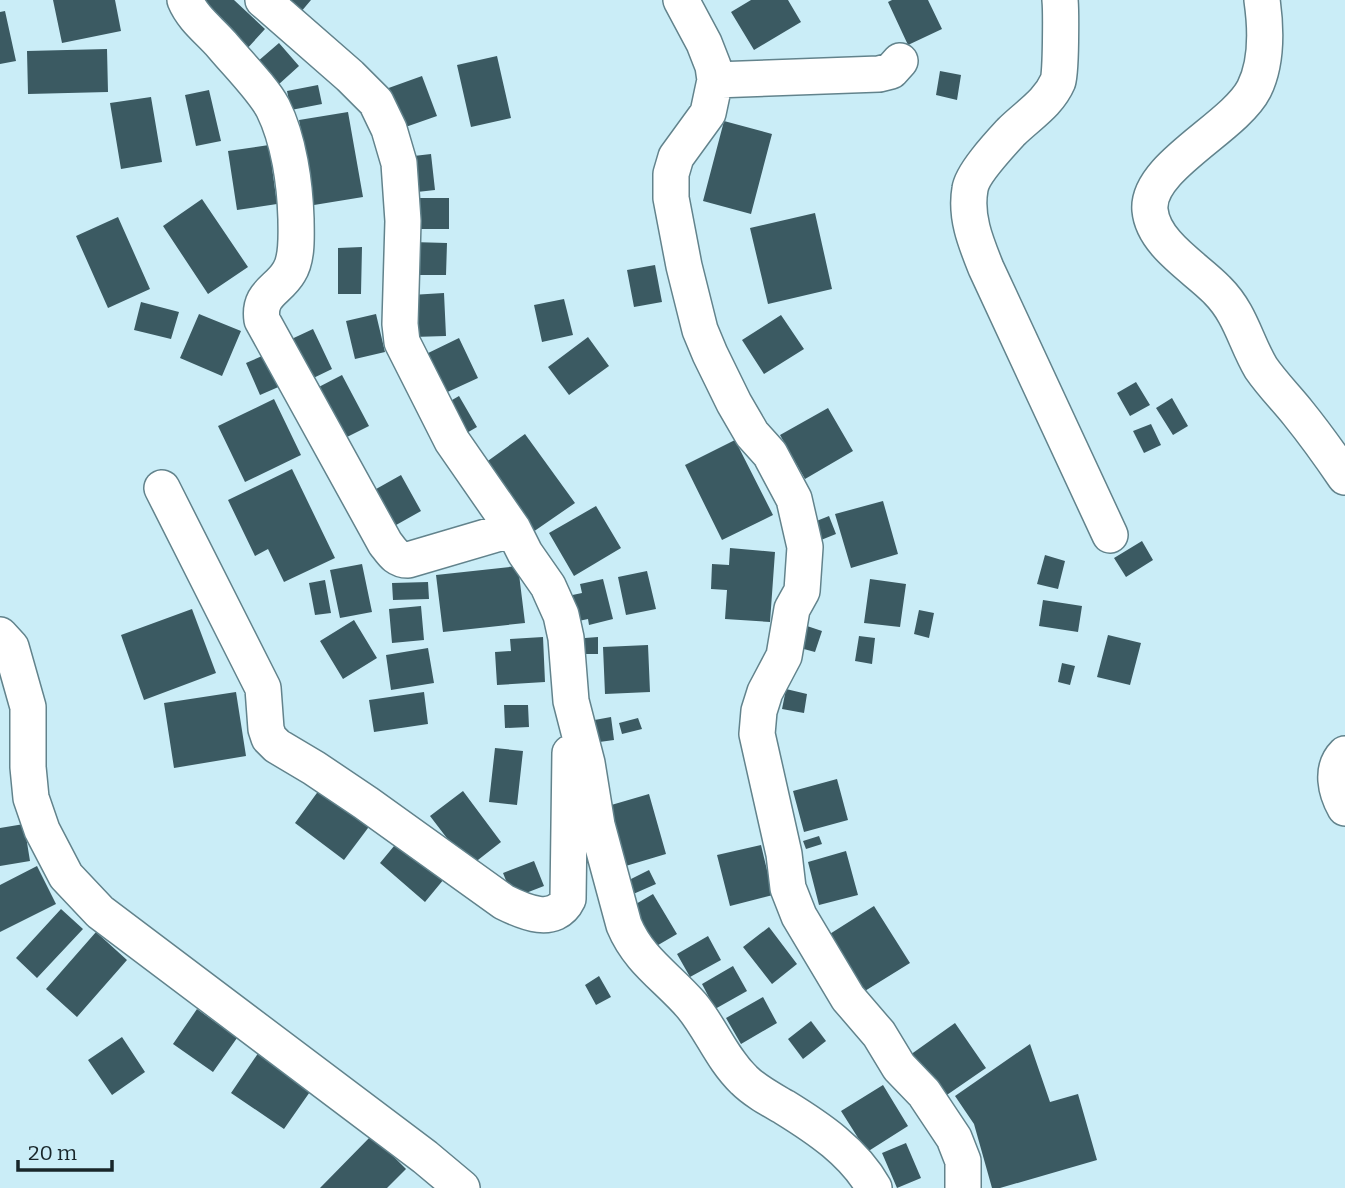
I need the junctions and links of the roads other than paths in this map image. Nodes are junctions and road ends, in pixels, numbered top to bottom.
1 (185, 0) edge
2 (263, 0) edge
3 (681, 0) edge
4 (1060, 0) edge
5 (1262, 0) edge
6 (900, 61) dead end
7 (715, 80) junction
8 (1345, 477) edge
9 (162, 488) dead end
10 (513, 529) junction
11 (1110, 535) dead end
12 (0, 635) edge
13 (572, 701) junction
14 (1345, 754) edge
15 (1345, 808) edge
16 (462, 1188) edge
17 (874, 1188) edge
18 (963, 1188) edge

1 - 10 street
2 - 10 street
3 - 7 street
4 - 11 street
5 - 8 street
6 - 7 street
7 - 18 street
9 - 13 street
10 - 13 street
12 - 16 street
13 - 17 street
14 - 15 street

